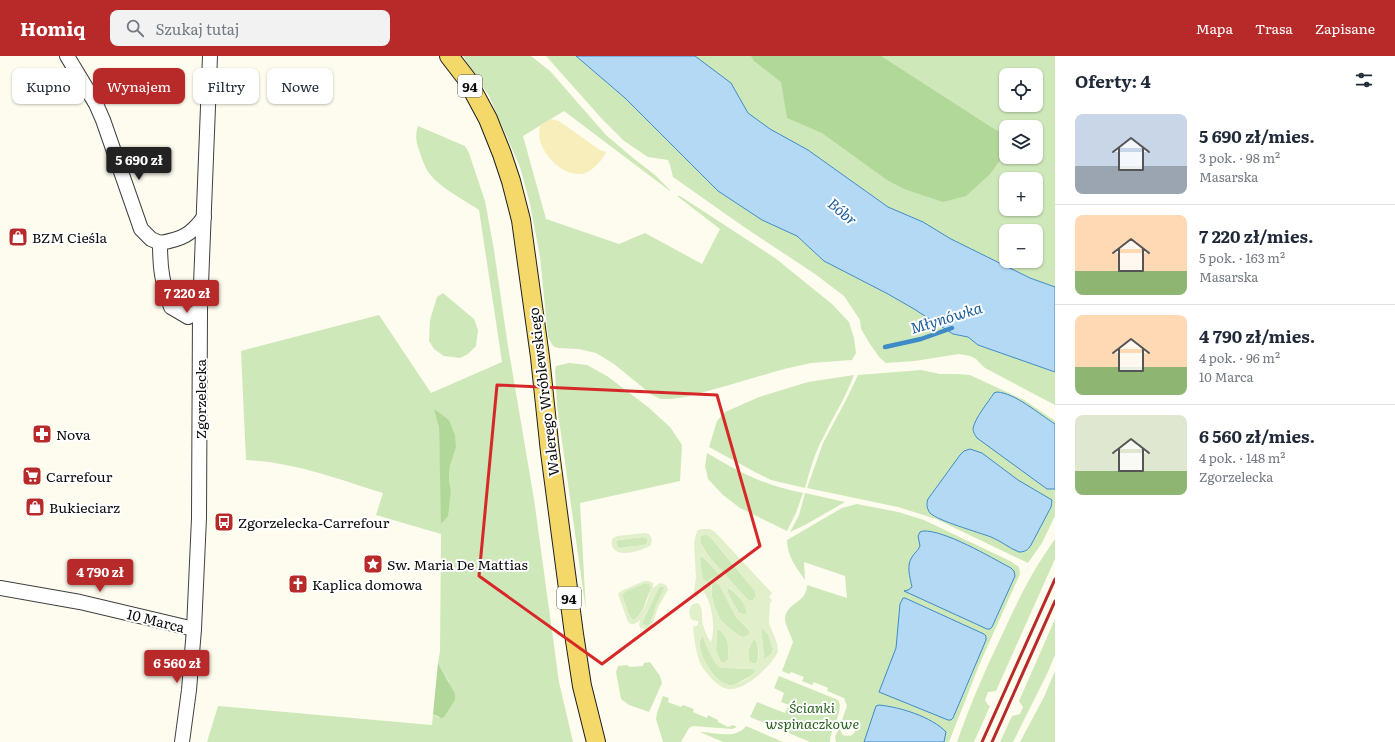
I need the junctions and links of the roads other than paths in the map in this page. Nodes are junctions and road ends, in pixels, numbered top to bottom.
1 (67, 56) edge
2 (210, 56) edge
3 (448, 56) edge
4 (204, 218) junction
5 (160, 243) junction
6 (200, 310) junction
7 (0, 588) edge
8 (194, 629) junction
9 (182, 742) edge
10 (596, 742) edge

1 - 5 street
2 - 4 street, Zgorzelecka
3 - 10 main road, Walerego Wróblewskiego / 94
4 - 5 street
4 - 6 street, Zgorzelecka
5 - 6 street
6 - 8 street, Zgorzelecka
7 - 8 street, 10 Marca
8 - 9 street, Zgorzelecka

